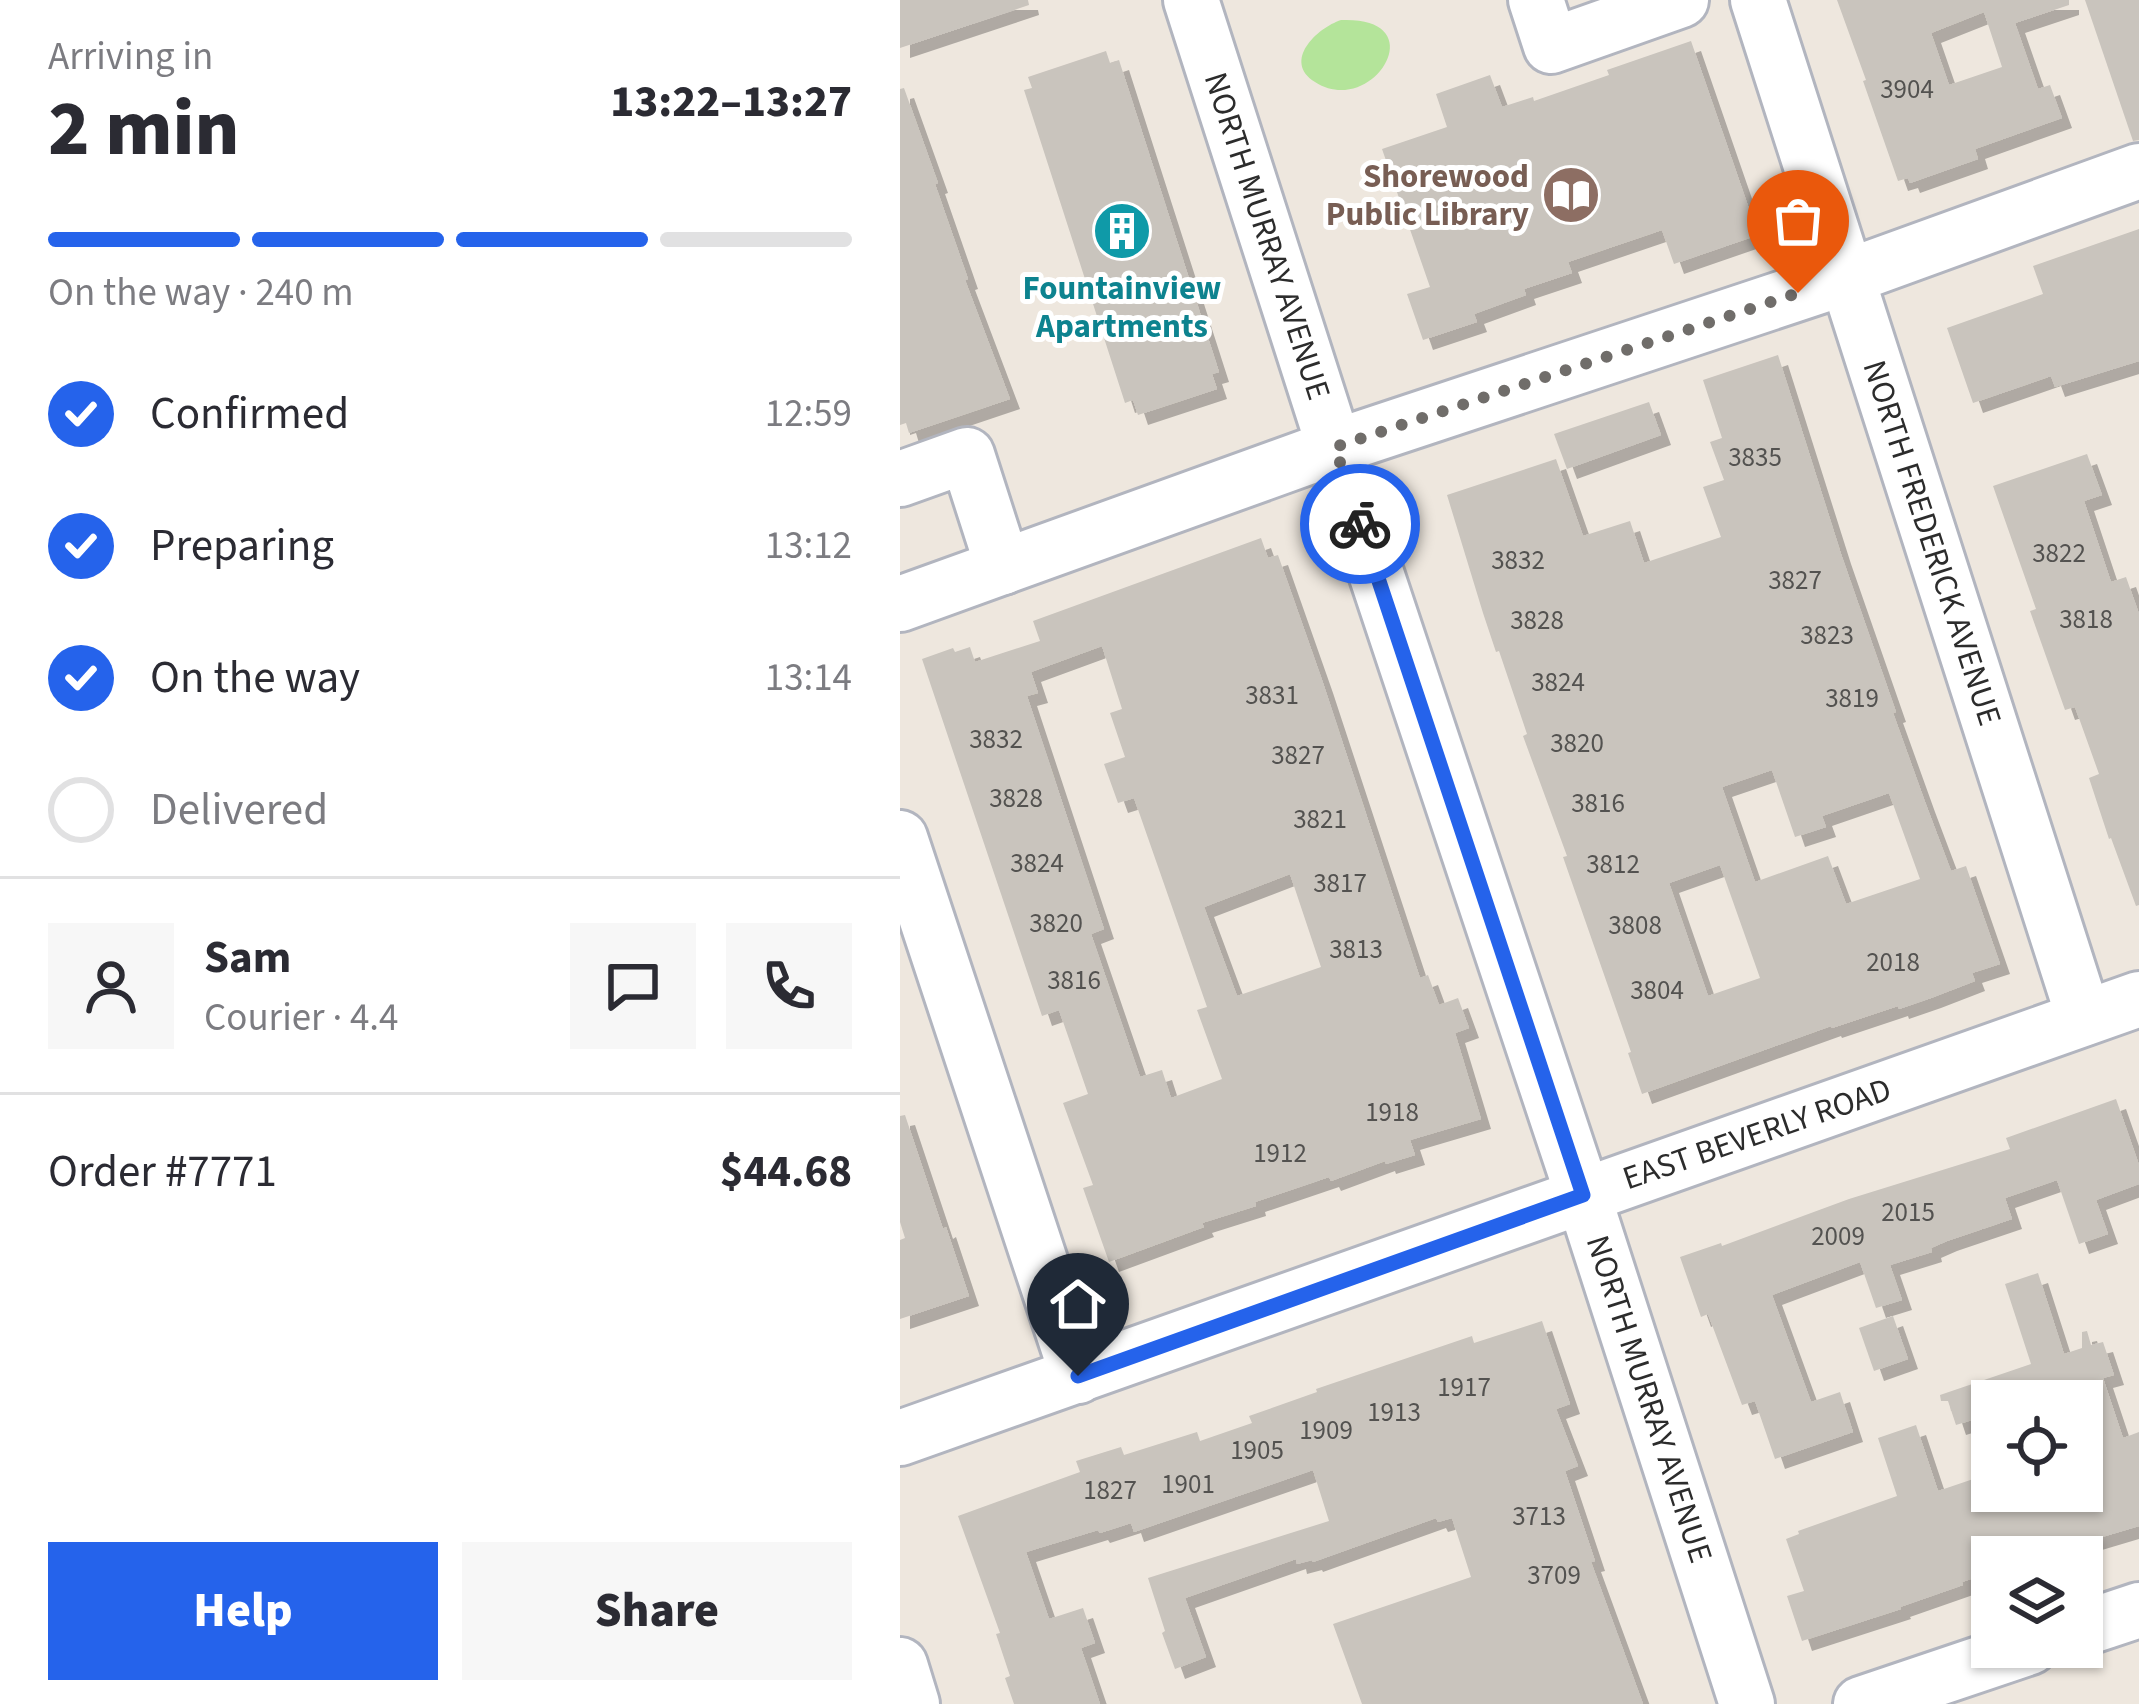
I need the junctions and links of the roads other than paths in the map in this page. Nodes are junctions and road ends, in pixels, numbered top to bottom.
1 (1192, 0) edge
2 (1536, 0) edge
3 (1758, 0) edge
4 (1660, 8) edge
5 (2139, 171) edge
6 (1847, 277) junction
7 (1335, 447) junction
8 (900, 479) edge
9 (1003, 567) junction
10 (900, 604) edge
11 (900, 838) edge
12 (2139, 999) edge
13 (2084, 1018) junction
14 (1583, 1195) junction
15 (1078, 1376) junction
16 (900, 1438) edge
17 (2139, 1610) edge
18 (2103, 1622) edge
19 (900, 1665) edge
20 (1971, 1667) edge
21 (912, 1704) edge
22 (1747, 1704) edge
23 (1861, 1704) edge

1 - 7 street, NORTH MURRAY AVENUE
2 - 4 street
3 - 6 street, NORTH FREDERICK AVENUE
5 - 6 street
6 - 7 street
6 - 13 street, NORTH FREDERICK AVENUE
7 - 9 street
7 - 14 street, NORTH MURRAY AVENUE
8 - 9 street
9 - 10 street
11 - 15 street
12 - 13 street, EAST BEVERLY ROAD
13 - 14 street, EAST BEVERLY ROAD
14 - 15 street, EAST BEVERLY ROAD
14 - 22 street, NORTH MURRAY AVENUE
15 - 16 street, EAST BEVERLY ROAD
17 - 18 street
19 - 21 street
20 - 23 street

